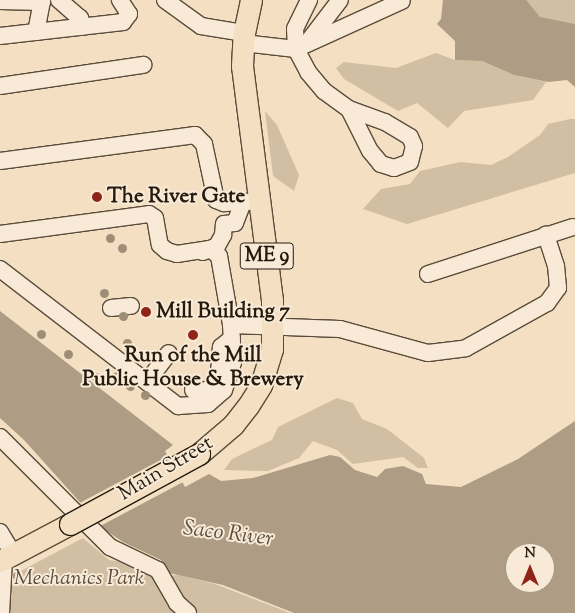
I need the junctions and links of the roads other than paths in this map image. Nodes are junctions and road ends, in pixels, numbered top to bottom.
1 (59, 0) edge
2 (120, 0) edge
3 (165, 0) edge
4 (251, 0) edge
5 (309, 0) edge
6 (340, 0) edge
7 (0, 1) edge
8 (42, 1) edge
9 (402, 1) dead end
10 (83, 27) junction
11 (36, 32) junction
12 (0, 36) edge
13 (244, 38) junction
14 (300, 46) junction
15 (144, 65) dead end
16 (0, 86) edge
17 (349, 109) dead end
18 (0, 162) edge
19 (251, 202) junction
20 (27, 219) dead end
21 (573, 227) dead end
22 (0, 234) edge
23 (546, 236) junction
24 (0, 269) edge
25 (428, 274) dead end
26 (132, 306) dead end
27 (112, 308) dead end
28 (273, 324) junction
29 (232, 332) junction
30 (170, 353) dead end
31 (147, 382) junction
32 (193, 390) dead end
33 (0, 437) edge
34 (0, 532) edge
35 (6, 558) edge
36 (1, 613) edge
37 (188, 613) edge

1 - 10 street
2 - 10 street
3 - 13 street
4 - 13 main road, Main Street / ME 9
5 - 14 street
6 - 14 street
7 - 8 street
8 - 11 street
9 - 14 street
10 - 11 street
11 - 12 street
13 - 14 street
13 - 19 main road, Main Street / ME 9
14 - 17 street
15 - 16 street
18 - 19 street
19 - 20 street
19 - 28 main road, Main Street / ME 9
21 - 23 street
22 - 29 street
23 - 25 street
23 - 28 street
24 - 31 street
26 - 27 street
28 - 29 street
28 - 35 main road, Main Street / ME 9, bridge
29 - 31 street
29 - 32 street
30 - 31 street
33 - 37 street
34 - 35 street
35 - 36 street

